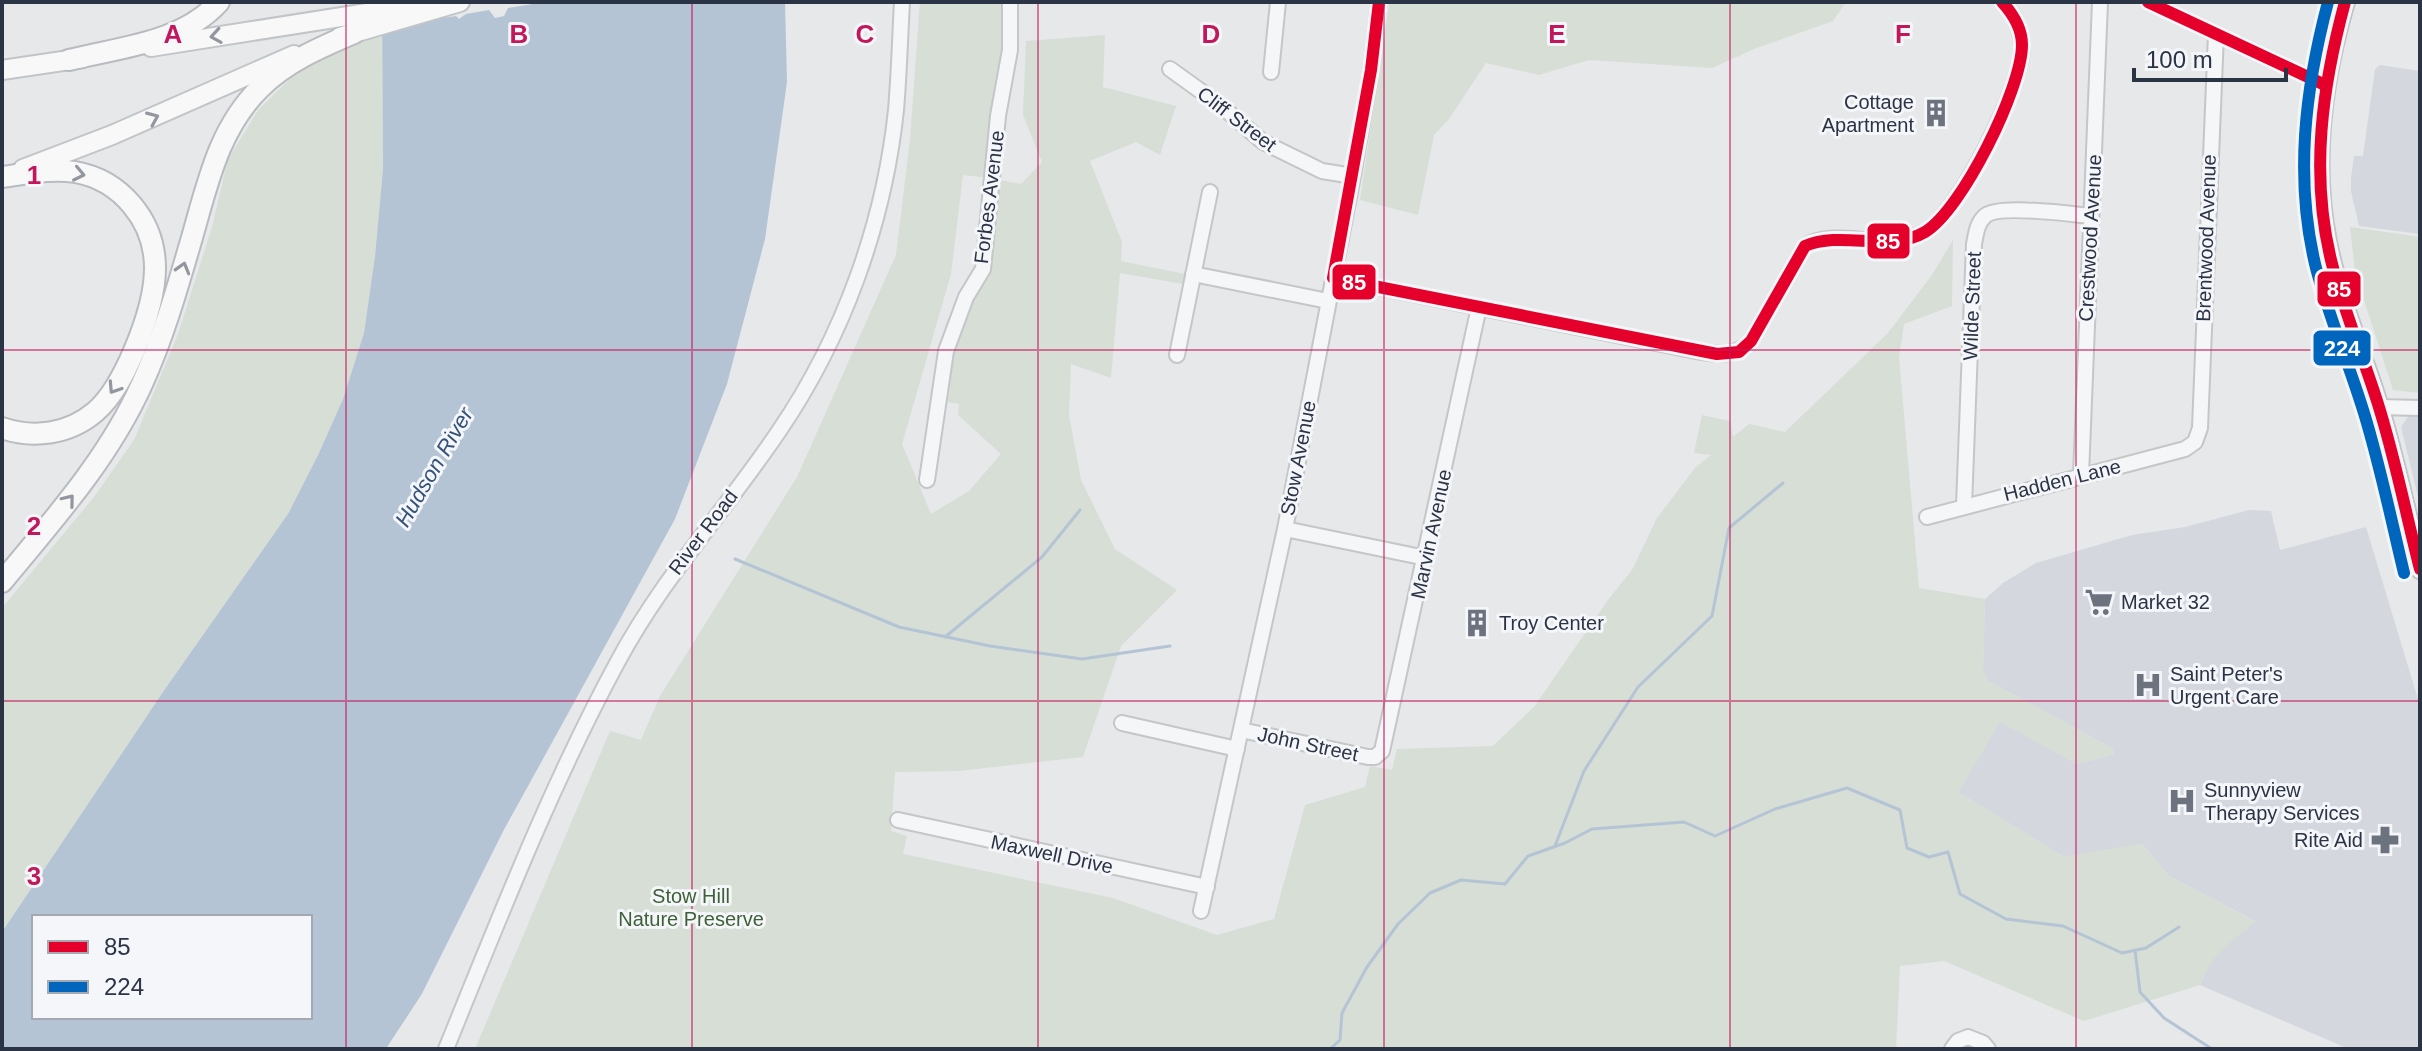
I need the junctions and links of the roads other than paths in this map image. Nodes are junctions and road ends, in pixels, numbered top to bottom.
1 (219, 2) edge
2 (461, 2) edge
3 (902, 2) edge
4 (1010, 2) edge
5 (1278, 2) edge
6 (1379, 2) edge
7 (2002, 2) edge
8 (2100, 2) edge
9 (2148, 2) edge
10 (2345, 2) edge
11 (429, 3) edge
12 (354, 33) joint
13 (2216, 34) junction
14 (315, 48) junction
15 (69, 60) junction
16 (1170, 69) dead end
17 (6, 70) edge
18 (1271, 72) dead end
19 (2325, 85) junction
20 (2, 176) edge
21 (1353, 176) junction
22 (1210, 192) dead end
23 (2090, 216) junction
24 (1193, 274) junction
25 (1333, 278) junction
26 (1328, 301) junction
27 (1479, 307) junction
28 (1177, 355) dead end
29 (2379, 407) junction
30 (2420, 408) edge
31 (2, 428) edge
32 (2195, 442) joint
33 (2081, 475) junction
34 (927, 480) dead end
35 (1964, 506) junction
36 (1927, 517) dead end
37 (1285, 529) junction
38 (1426, 558) junction
39 (2420, 569) edge
40 (2, 582) edge
41 (1122, 723) dead end
42 (1241, 730) junction
43 (1237, 749) junction
44 (1375, 757) joint
45 (898, 820) dead end
46 (1207, 887) junction
47 (1201, 911) dead end
48 (446, 1049) edge
49 (1952, 1049) edge
50 (1988, 1049) edge

1 - 15 highway
2 - 11 main road
2 - 12 main road
3 - 48 street, River Road
4 - 34 street, Forbes Avenue
5 - 18 street
6 - 21 street, Stow Avenue
7 - 27 street
8 - 23 street, Crestwood Avenue
9 - 13 street
10 - 19 main road
11 -> 15 main road
12 - 14 highway
13 - 19 street
13 - 32 street, Brentwood Avenue
20 -> 14 main road
40 -> 14 highway
15 - 17 main road
16 - 21 street, Cliff Street
19 - 29 main road
20 -> 31 highway
21 - 25 street, Stow Avenue
22 - 24 street
23 - 33 street, Crestwood Avenue
23 - 35 street, Wilde Street
24 - 26 street
24 - 28 street
25 - 26 street, Stow Avenue
25 - 27 street
26 - 37 street, Stow Avenue
27 - 38 street, Marvin Avenue
29 - 30 street
29 - 39 main road
32 - 33 street, Hadden Lane
33 - 35 street, Hadden Lane
35 - 36 street, Hadden Lane
37 - 38 street
37 - 42 street, Stow Avenue
38 - 44 street, Marvin Avenue
41 - 43 street
42 - 43 street, Stow Avenue
42 - 44 street, John Street
43 - 46 street, Stow Avenue
45 - 46 street, Maxwell Drive
46 - 47 street, Stow Avenue
49 - 50 street

